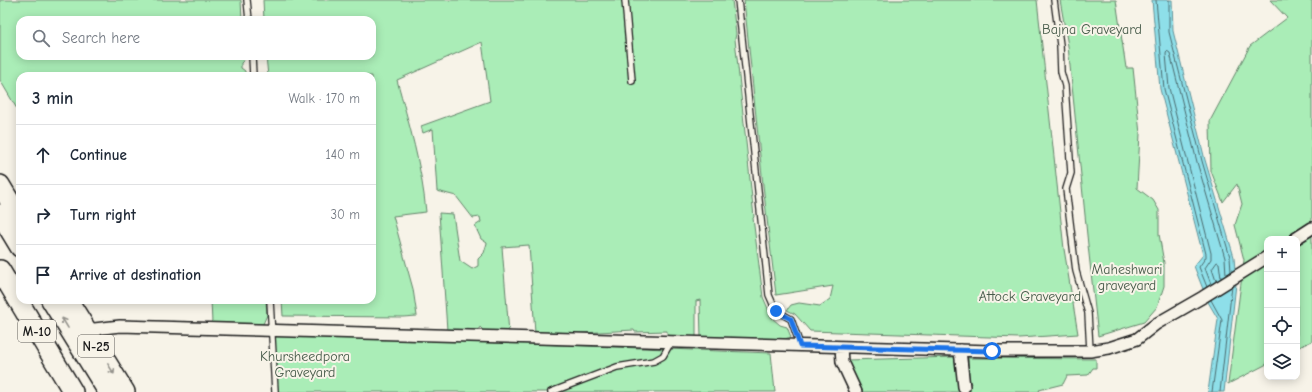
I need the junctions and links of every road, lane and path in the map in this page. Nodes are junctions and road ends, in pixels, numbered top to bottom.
1 (248, 0) edge
2 (625, 0) edge
3 (738, 0) edge
4 (1054, 0) edge
5 (249, 16) edge
6 (252, 60) edge
7 (253, 72) edge
8 (632, 81) dead end
9 (0, 185) edge
10 (16, 211) edge
11 (0, 214) edge
12 (1312, 228) edge
13 (1300, 236) edge
14 (16, 240) edge
15 (1264, 259) edge
16 (0, 270) edge
17 (16, 297) edge
18 (20, 304) edge
19 (53, 304) edge
20 (70, 304) edge
21 (270, 304) edge
22 (86, 330) junction
23 (272, 330) junction
24 (671, 342) junction
25 (800, 346) junction
26 (841, 347) junction
27 (960, 350) junction
28 (1090, 352) junction
29 (964, 387) dead end
30 (73, 392) edge
31 (108, 392) edge
32 (125, 392) edge
33 (275, 392) edge
34 (551, 392) edge
35 (856, 392) edge

1 - 5 lane
2 - 8 lane
3 - 25 lane
4 - 28 lane
6 - 7 lane
9 - 10 highway
11 - 14 highway
12 - 13 street
15 - 28 street
16 - 17 highway, M-10
18 - 30 highway, M-10
31 -> 19 highway
20 - 22 highway, N-25
21 - 23 lane
22 - 23 street
22 -> 32 highway, N-25
23 - 24 street
23 - 33 lane
24 - 25 street
24 - 34 lane
25 - 26 street
26 - 27 street
26 - 35 street
27 - 28 street
27 - 29 street

